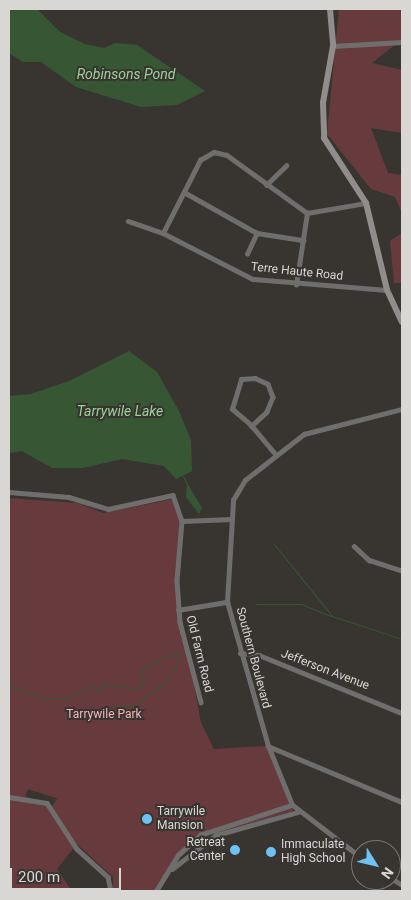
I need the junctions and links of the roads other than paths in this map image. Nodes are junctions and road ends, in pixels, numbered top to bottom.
1 (330, 9) edge
2 (402, 42) edge
3 (333, 46) junction
4 (286, 166) dead end
5 (266, 185) junction
6 (184, 192) junction
7 (366, 202) junction
8 (307, 213) junction
9 (128, 221) dead end
10 (163, 233) junction
11 (257, 234) junction
12 (303, 240) junction
13 (247, 254) dead end
14 (296, 285) junction
15 (387, 290) junction
16 (402, 322) edge
17 (402, 409) edge
18 (252, 426) junction
19 (276, 455) junction
20 (9, 492) edge
21 (232, 519) junction
22 (182, 521) junction
23 (354, 546) dead end
24 (402, 571) edge
25 (227, 602) junction
26 (178, 610) junction
27 (240, 653) junction
28 (201, 702) dead end
29 (402, 713) edge
30 (268, 746) junction
31 (9, 796) edge
32 (402, 802) edge
33 (292, 805) junction
34 (298, 812) junction
35 (351, 851) edge
36 (164, 876) junction
37 (111, 891) edge
38 (156, 891) edge

1 - 3 main road
2 - 3 street
3 - 7 main road
4 - 5 street
5 - 6 street
5 - 8 street
6 - 10 street
6 - 11 street
7 - 8 street
7 - 15 main road
8 - 12 street
9 - 10 street, Terre Haute Road
10 - 14 street, Terre Haute Road
11 - 12 street
11 - 13 street
12 - 14 street
14 - 15 street, Terre Haute Road
15 - 16 main road
17 - 19 street, Southern Boulevard
18 - 18 street
18 - 19 street
19 - 21 street, Southern Boulevard
20 - 22 street
21 - 22 street
21 - 25 street, Southern Boulevard
22 - 26 street, Old Farm Road
23 - 24 street
25 - 26 street
25 - 27 street, Southern Boulevard
26 - 28 street, Old Farm Road
27 - 29 street, Jefferson Avenue
27 - 30 street, Southern Boulevard
30 - 32 street
30 - 33 street, Southern Boulevard
31 - 37 street
33 - 34 street, Southern Boulevard
33 - 36 street
34 - 35 street, Southern Boulevard
34 - 36 street
36 - 38 street

